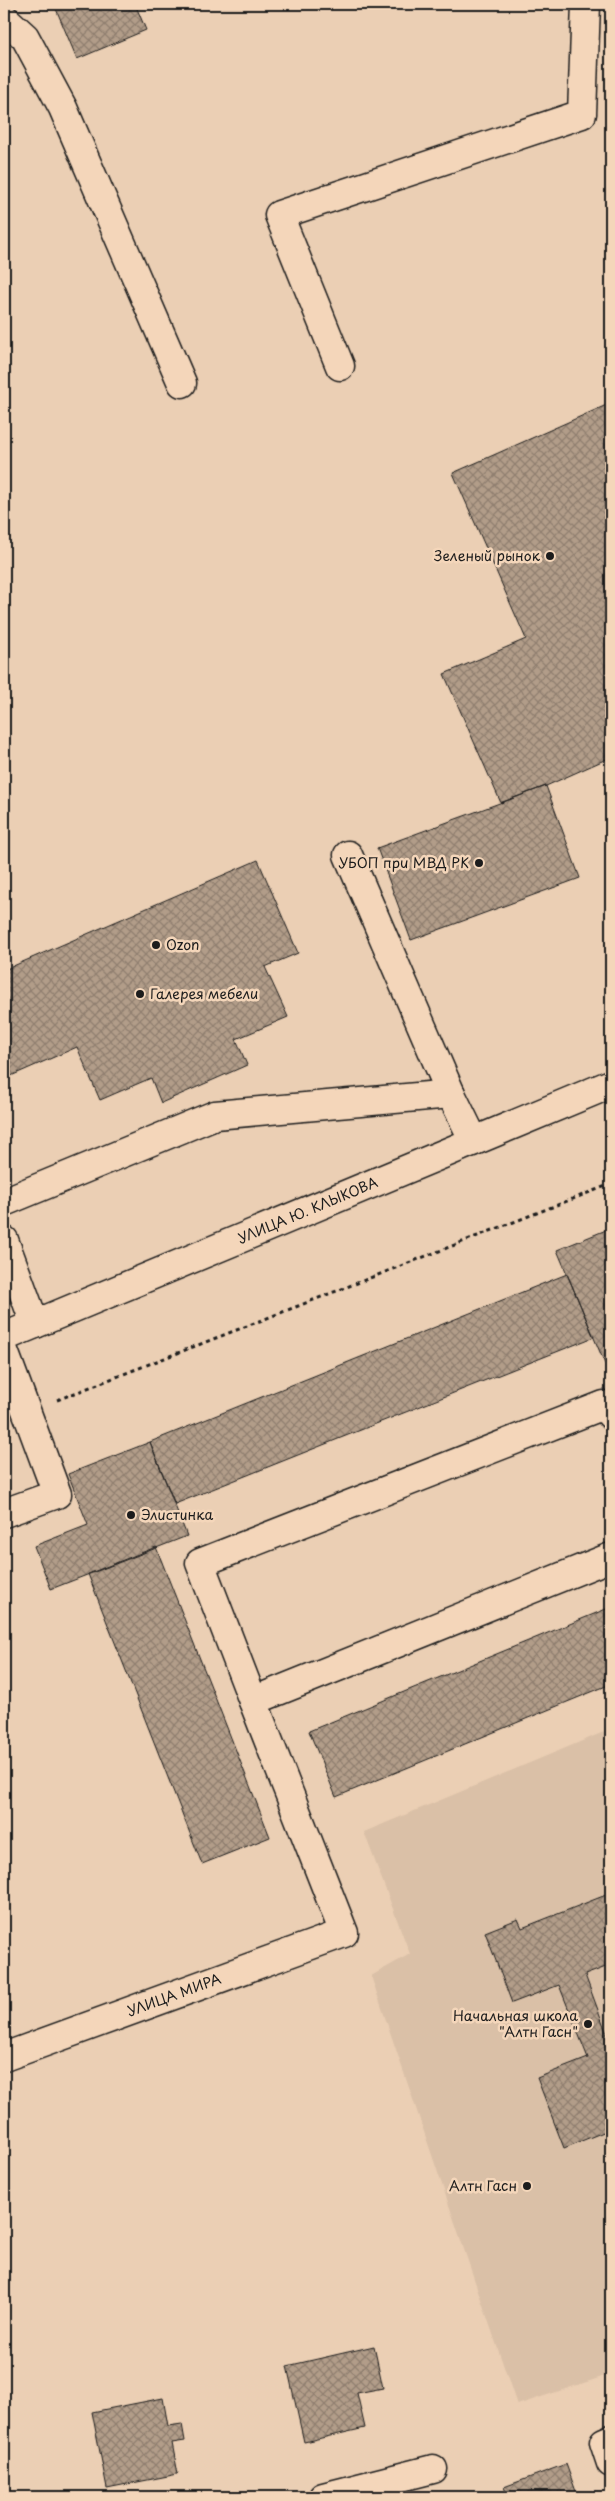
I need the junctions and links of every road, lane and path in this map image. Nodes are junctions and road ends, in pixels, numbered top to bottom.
1 (586, 4) edge
2 (4, 18) edge
3 (340, 366) dead end
4 (182, 383) dead end
5 (348, 855) dead end
6 (611, 1084) edge
7 (451, 1094) junction
8 (474, 1141) junction
9 (611, 1184) edge
10 (4, 1202) edge
11 (4, 1240) edge
12 (35, 1324) junction
13 (4, 1337) edge
14 (4, 1351) edge
15 (27, 1413) junction
16 (611, 1415) edge
17 (4, 1512) edge
18 (611, 1557) edge
19 (253, 1701) junction
20 (4, 2057) edge
21 (433, 2469) dead end
22 (323, 2497) edge

1 - 3 main road
2 - 4 main road
5 - 7 main road
6 - 8 main road, УЛИЦА Ю. КЛЫКОВА
7 - 8 main road
7 - 10 main road
8 - 12 main road, УЛИЦА Ю. КЛЫКОВА
9 - 15 path
11 - 12 main road
12 - 13 main road, УЛИЦА Ю. КЛЫКОВА
14 - 15 main road
15 - 17 main road
16 - 19 main road
18 - 19 main road
19 - 20 main road, УЛИЦА МИРА
21 - 22 main road

